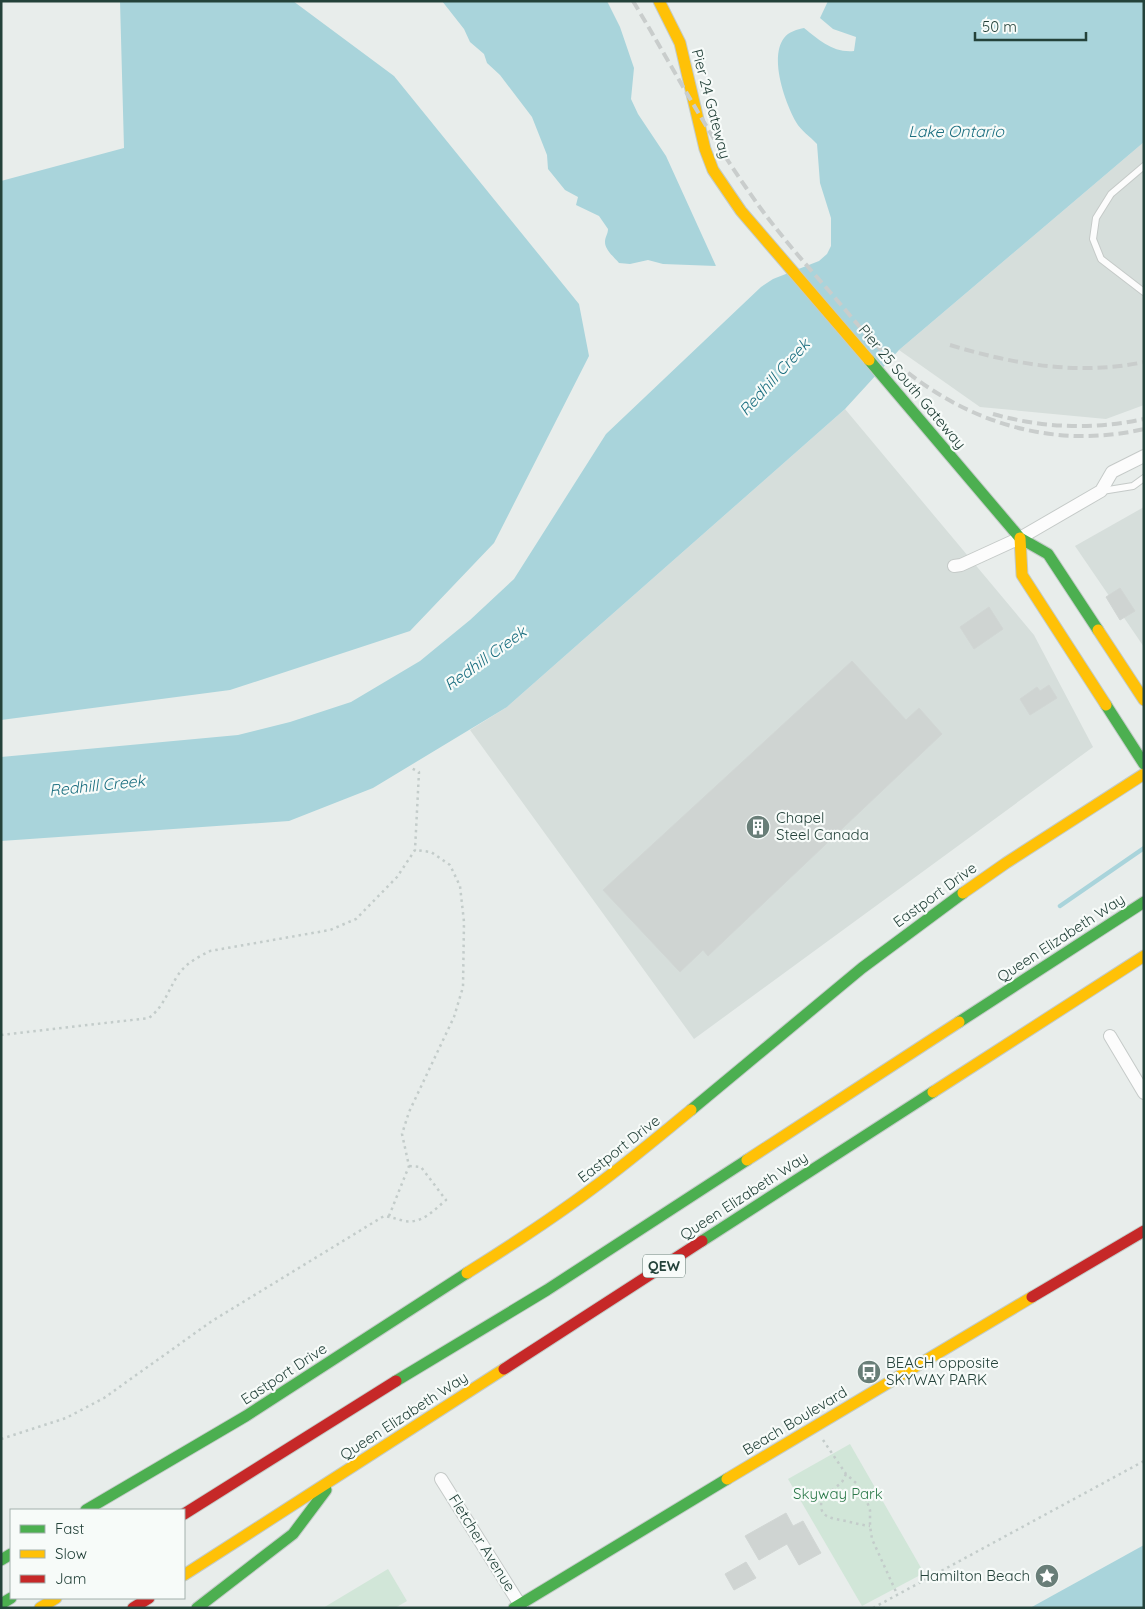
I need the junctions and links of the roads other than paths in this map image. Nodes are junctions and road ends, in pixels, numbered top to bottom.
1 (659, 1) edge
2 (1144, 166) edge
3 (780, 257) joint
4 (1144, 292) edge
5 (1144, 456) edge
6 (1144, 478) edge
7 (1101, 491) junction
8 (1020, 538) junction
9 (954, 566) dead end
10 (1144, 700) edge
11 (1144, 764) edge
12 (1144, 774) edge
13 (1144, 902) edge
14 (1144, 956) edge
15 (1110, 1036) dead end
16 (1144, 1093) edge
17 (1144, 1230) edge
18 (335, 1479) junction
19 (441, 1479) dead end
20 (88, 1509) edge
21 (185, 1513) edge
22 (185, 1574) edge
23 (54, 1599) edge
24 (147, 1599) edge
25 (519, 1607) edge
26 (40, 1608) edge
27 (133, 1608) edge
28 (197, 1608) edge

1 - 3 main road, Pier 24 Gateway
2 - 4 lane
3 - 8 main road, Pier 25 South Gateway
5 - 7 street
6 - 7 lane
7 - 8 street
8 - 9 street
8 - 10 main road, Pier 25 South Gateway
8 - 11 main road
12 - 20 main road, Eastport Drive
13 - 21 main road, Queen Elizabeth Way / QEW
14 - 18 main road, Queen Elizabeth Way / QEW
15 - 16 street
17 - 25 main road, Beach Boulevard
18 - 22 main road, Queen Elizabeth Way / QEW
18 - 28 main road
19 - 25 street, Fletcher Avenue
23 - 26 main road
24 - 27 main road

